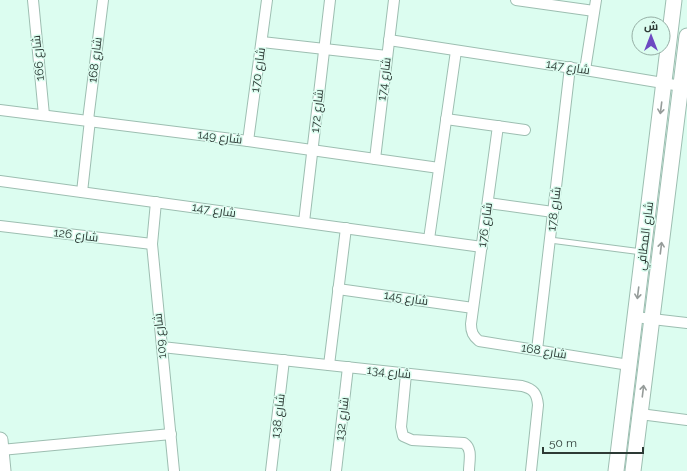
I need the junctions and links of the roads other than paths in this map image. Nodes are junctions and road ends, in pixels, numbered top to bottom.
1 (33, 0) edge
2 (103, 0) edge
3 (267, 0) edge
4 (330, 0) edge
5 (394, 0) edge
6 (516, 0) edge
7 (596, 0) edge
8 (674, 0) edge
9 (534, 1) edge
10 (594, 11) junction
11 (687, 36) edge
12 (389, 40) junction
13 (262, 42) junction
14 (324, 50) junction
15 (456, 51) junction
16 (387, 56) junction
17 (667, 57) junction
18 (686, 59) edge
19 (570, 67) junction
20 (585, 70) junction
21 (664, 83) junction
22 (681, 86) junction
23 (0, 110) edge
24 (44, 115) junction
25 (446, 119) junction
26 (89, 120) junction
27 (498, 126) junction
28 (524, 130) dead end
29 (248, 140) junction
30 (313, 150) junction
31 (375, 159) junction
32 (439, 168) junction
33 (0, 181) edge
34 (82, 192) junction
35 (156, 202) junction
36 (488, 202) junction
37 (553, 212) junction
38 (304, 222) junction
39 (0, 226) edge
40 (346, 228) junction
41 (429, 239) junction
42 (550, 240) junction
43 (152, 244) junction
44 (482, 247) junction
45 (644, 252) junction
46 (338, 289) junction
47 (473, 308) junction
48 (635, 317) junction
49 (652, 319) junction
50 (687, 323) edge
51 (471, 324) joint
52 (162, 347) junction
53 (537, 350) junction
54 (284, 360) junction
55 (329, 365) junction
56 (629, 365) junction
57 (348, 367) junction
58 (406, 374) junction
59 (640, 414) junction
60 (687, 420) edge
61 (171, 434) junction
62 (1, 445) edge
63 (3, 471) edge
64 (174, 471) edge
65 (271, 471) edge
66 (336, 471) edge
67 (469, 471) edge
68 (531, 471) edge
69 (616, 471) edge
70 (633, 471) edge

1 - 24 street, شارع 166
2 - 26 street, شارع 168
3 - 13 street, شارع 170
4 - 14 street, شارع 172
5 - 12 street, شارع 174
6 - 9 street
7 - 10 street
8 - 17 street, شارع المطافي
9 - 10 street
10 - 20 street
11 - 18 street, شارع المطافي
12 - 15 street, شارع 147
12 - 16 street, شارع 174
13 - 14 street
13 - 29 street, شارع 170
14 - 16 street
14 - 30 street, شارع 172
15 - 19 street, شارع 147
15 - 25 street
16 - 31 street, شارع 174
17 - 18 street
17 - 21 street, شارع المطافي
18 - 22 street, شارع المطافي
19 - 20 street, شارع 147
19 - 37 street, شارع 178
20 - 21 street, شارع 147
21 - 22 street, شارع 147
21 -> 45 street, شارع المطافي
49 -> 22 street, شارع المطافي
23 - 24 street, شارع 149
24 - 26 street, شارع 149
25 - 27 street
25 - 32 street
26 - 29 street, شارع 149
26 - 34 street, شارع 168
27 - 28 street
27 - 36 street, شارع 176
29 - 30 street, شارع 149
30 - 31 street, شارع 149
30 - 38 street, شارع 172
31 - 32 street, شارع 149
32 - 41 street
33 - 34 street, شارع 147
34 - 35 street, شارع 147
35 - 38 street, شارع 147
35 - 43 street, شارع 109
36 - 37 street
36 - 44 street, شارع 176
37 - 42 street, شارع 178
38 - 40 street, شارع 147
39 - 43 street, شارع 126
40 - 41 street, شارع 147
40 - 46 street
41 - 44 street, شارع 147
42 - 45 lane
42 - 53 street, شارع 178
43 - 52 street, شارع 109
44 - 47 street, شارع 176
45 -> 48 street, شارع المطافي
46 - 47 street, شارع 145
46 - 55 street
47 - 51 street, شارع 176
48 - 49 street
48 - 56 street, شارع المطافي
49 - 50 street
59 -> 49 street, شارع المطافي
51 - 53 street, شارع 168
52 - 54 street, شارع 134
52 - 61 street, شارع 109
53 - 56 street, شارع 168
54 - 55 street, شارع 134
54 - 65 street, شارع 138
55 - 57 street, شارع 134
56 - 69 street, شارع المطافي
57 - 58 street, شارع 134
57 - 66 street, شارع 132
58 - 67 street
58 - 68 street, شارع 134
59 - 60 street
59 - 70 street, شارع المطافي
61 - 62 street
61 - 64 street, شارع 109
62 - 63 street

